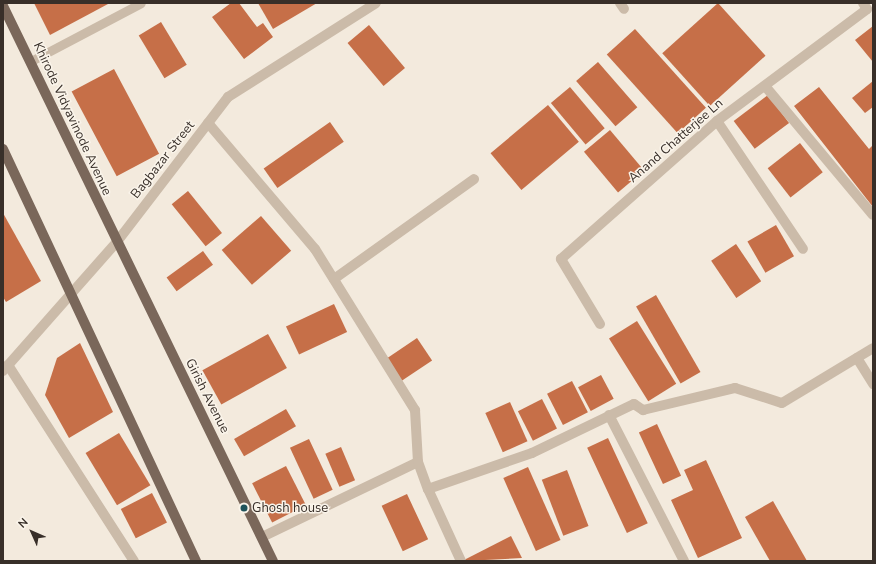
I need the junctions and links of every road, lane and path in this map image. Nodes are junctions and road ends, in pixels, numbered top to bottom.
1 (141, 3) edge
2 (376, 3) edge
3 (863, 3) edge
4 (3, 6) edge
5 (31, 61) junction
6 (765, 86) junction
7 (717, 121) junction
8 (208, 123) junction
9 (3, 149) edge
10 (474, 179) dead end
11 (873, 215) edge
12 (116, 243) junction
13 (803, 249) dead end
14 (334, 279) junction
15 (72, 293) junction
16 (600, 324) dead end
17 (873, 348) edge
18 (856, 358) junction
19 (6, 368) edge
20 (873, 384) edge
21 (609, 415) junction
22 (418, 462) junction
23 (428, 489) junction
24 (262, 537) junction
25 (134, 561) edge
26 (196, 561) edge
27 (273, 561) edge
28 (461, 561) edge
29 (684, 561) edge

1 - 5 lane
2 - 8 street, Bagbazar Street
3 - 6 street, Anand Chatterjee Ln
4 - 5 main road, Khirode Vidyavinode Avenue
5 - 12 main road, Khirode Vidyavinode Avenue
6 - 7 street, Anand Chatterjee Ln
6 - 11 street
7 - 13 street
7 - 16 street, Anand Chatterjee Ln
8 - 12 street, Bagbazar Street
8 - 14 street
9 - 15 main road
10 - 14 street
12 - 15 street, Bagbazar Street
12 - 24 main road, Girish Avenue
14 - 22 street
15 - 19 street, Bagbazar Street
15 - 26 main road
17 - 18 street
18 - 20 street
18 - 21 street
19 - 25 street
21 - 23 street
21 - 29 street
22 - 23 street
22 - 24 street
23 - 28 street
24 - 27 main road, Girish Avenue

